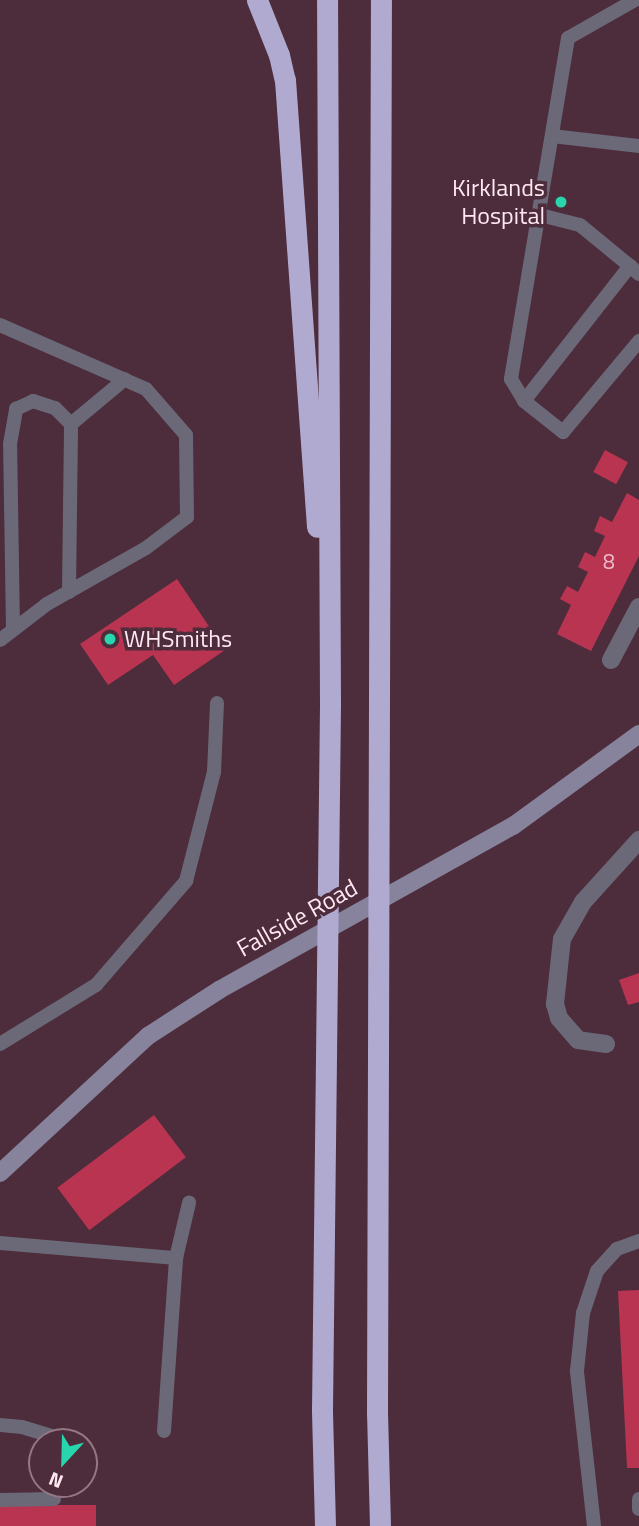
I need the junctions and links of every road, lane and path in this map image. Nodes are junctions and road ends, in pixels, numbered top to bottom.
1 (257, 0) edge
2 (327, 0) edge
3 (381, 0) edge
4 (635, 0) edge
5 (552, 136) junction
6 (639, 146) edge
7 (540, 215) junction
8 (634, 270) edge
9 (0, 325) edge
10 (639, 341) edge
11 (125, 379) junction
12 (524, 401) junction
13 (71, 424) junction
14 (69, 592) junction
15 (639, 607) edge
16 (13, 629) junction
17 (0, 640) edge
18 (611, 660) dead end
19 (217, 703) dead end
20 (330, 703) junction
21 (639, 734) edge
22 (639, 840) edge
23 (0, 1044) edge
24 (606, 1044) dead end
25 (0, 1173) edge
26 (189, 1203) dead end
27 (639, 1241) edge
28 (0, 1243) edge
29 (176, 1258) junction
30 (0, 1425) edge
31 (28, 1429) edge
32 (164, 1431) dead end
33 (54, 1499) dead end
34 (639, 1499) edge
35 (0, 1500) edge
36 (639, 1509) edge
37 (325, 1526) edge
38 (380, 1526) edge
39 (594, 1526) edge

1 - 20 highway
2 - 20 highway
3 - 38 highway
4 - 5 lane
5 - 6 lane
5 - 7 lane
7 - 8 lane
7 - 12 lane
8 - 12 lane
9 - 11 lane
10 - 12 lane
11 - 13 lane
11 - 14 lane
13 - 14 lane
13 - 16 lane
14 - 16 lane
15 - 18 street
16 - 17 lane
19 - 23 lane
20 - 37 highway
21 - 25 street, Fallside Road
22 - 24 street
26 - 29 lane
27 - 39 lane
28 - 29 lane
29 - 32 lane
30 - 31 lane
33 - 35 lane
34 - 36 lane

